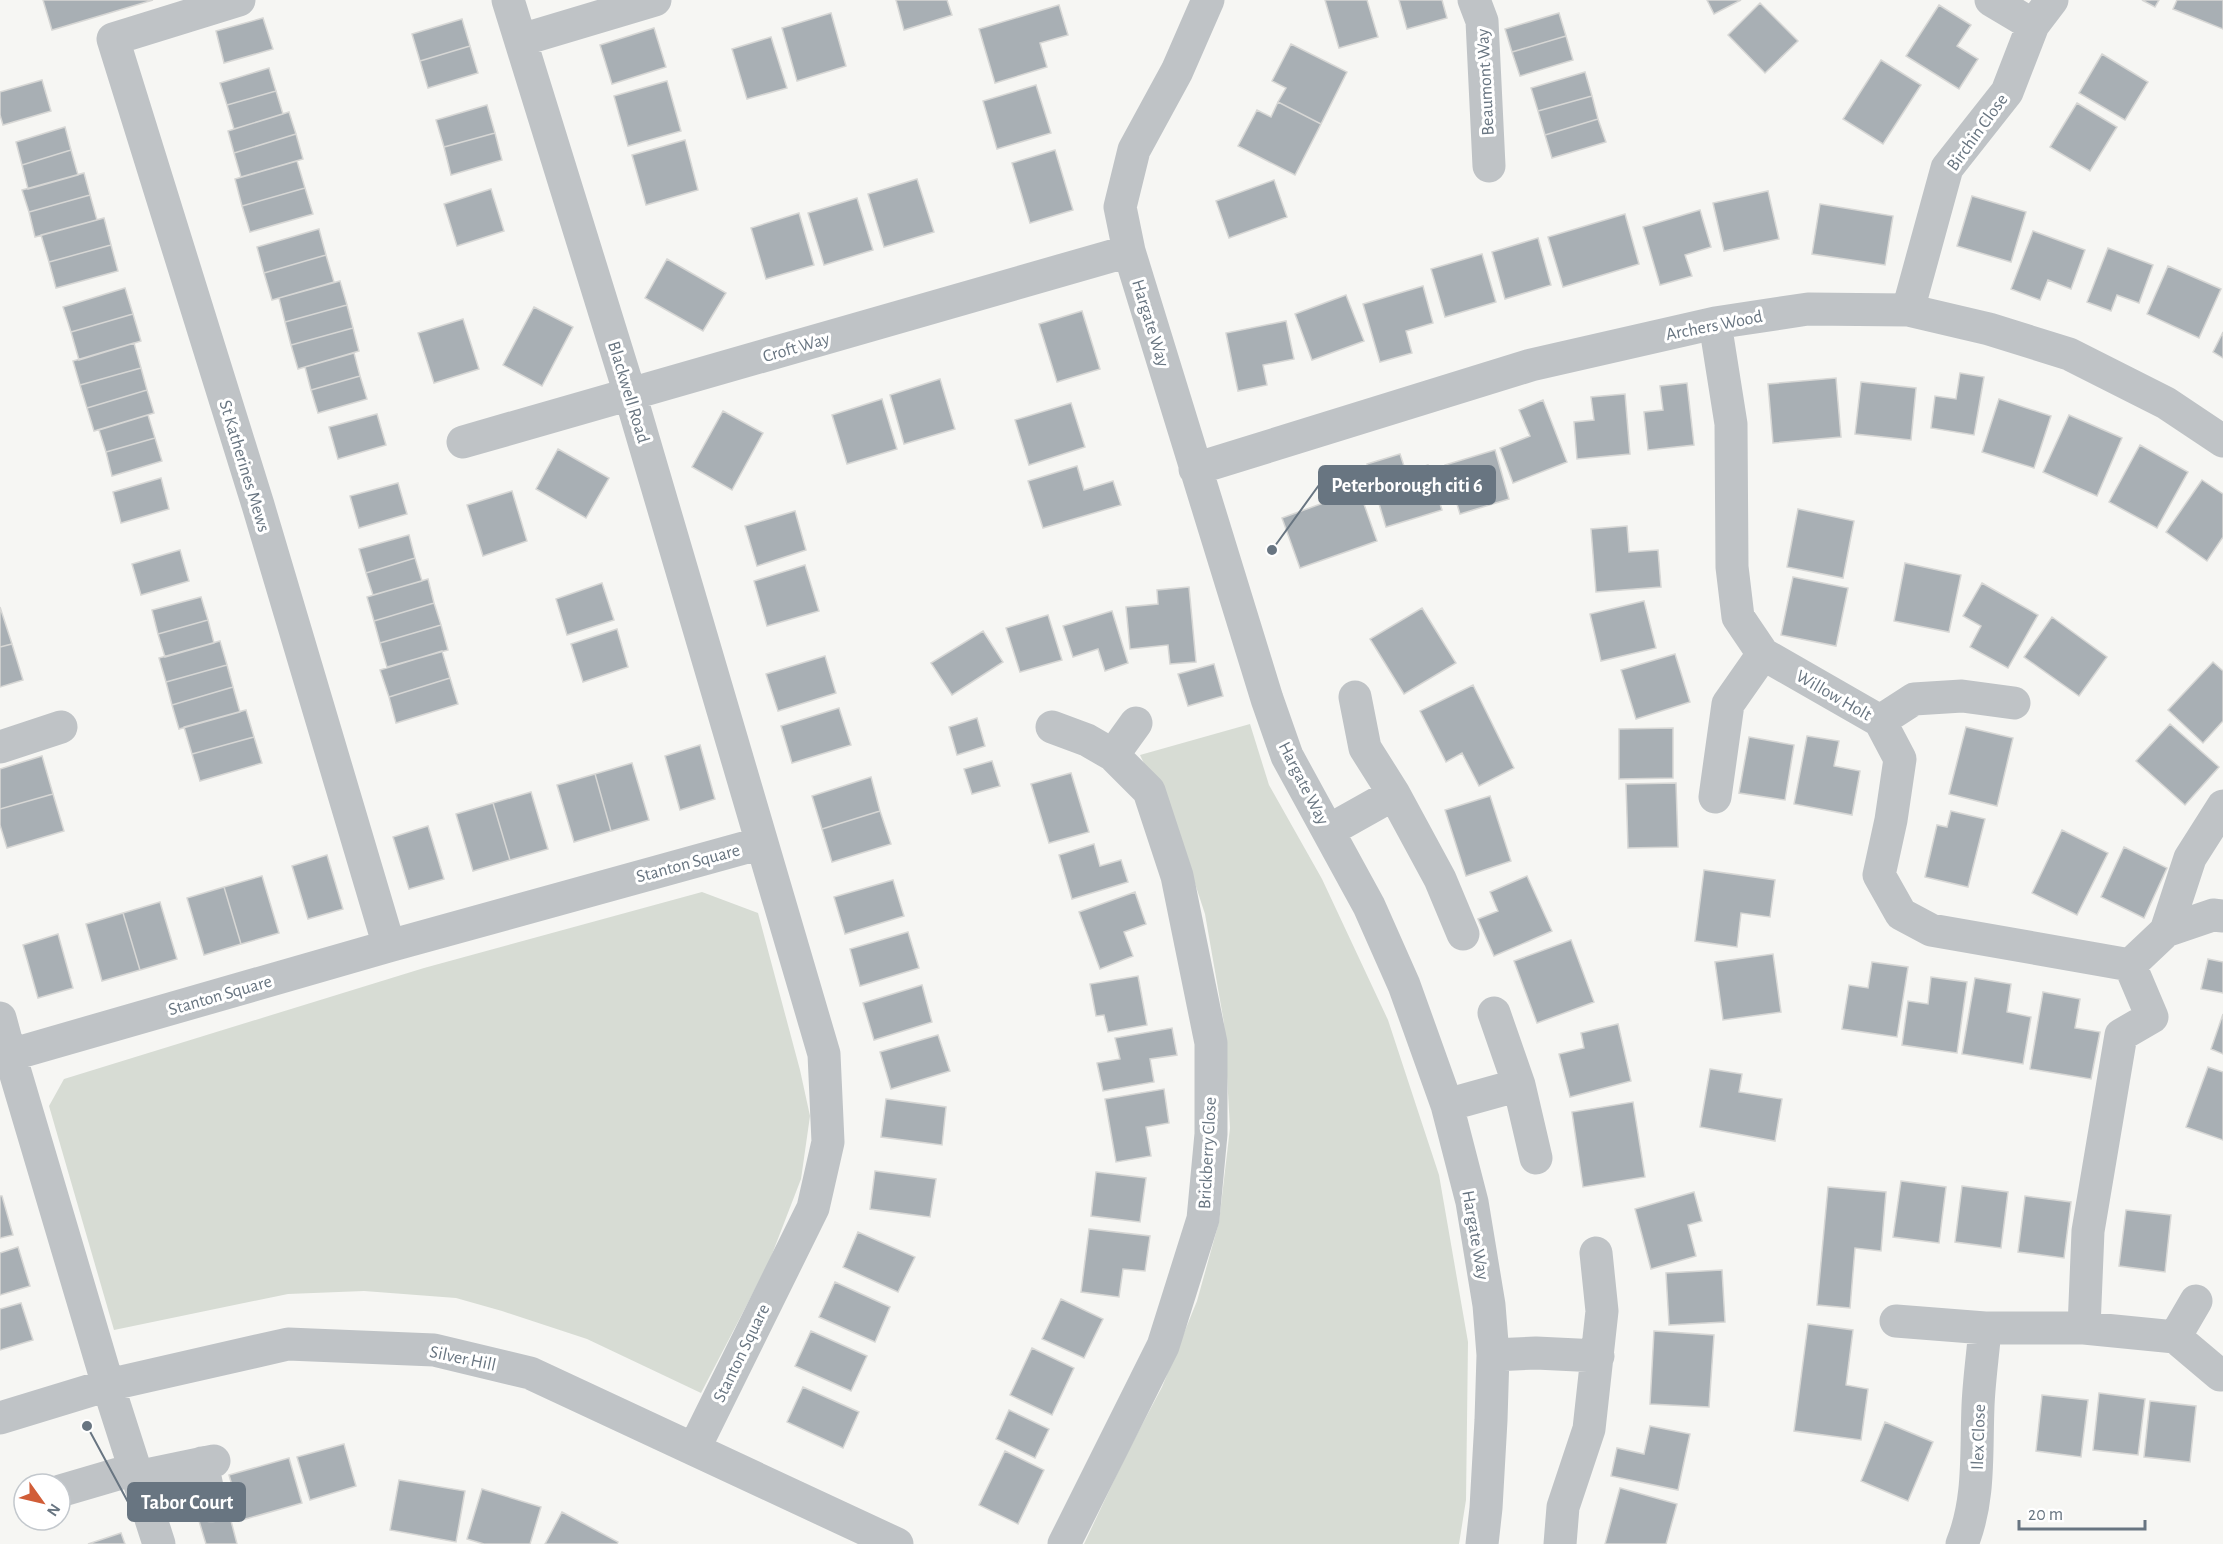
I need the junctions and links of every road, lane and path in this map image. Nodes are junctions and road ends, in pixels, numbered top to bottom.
1 (239, 0) edge
2 (508, 0) edge
3 (655, 0) edge
4 (1208, 0) edge
5 (1474, 0) edge
6 (1991, 0) edge
7 (2042, 13) edge
8 (521, 40) junction
9 (1490, 166) dead end
10 (1129, 252) junction
11 (1908, 310) junction
12 (1715, 323) junction
13 (630, 394) junction
14 (2223, 441) edge
15 (463, 442) dead end
16 (1196, 470) junction
17 (1763, 654) junction
18 (1355, 697) dead end
19 (2014, 703) dead end
20 (1880, 721) junction
21 (1136, 723) dead end
22 (61, 727) dead end
23 (1052, 727) dead end
24 (0, 747) edge
25 (1113, 755) junction
26 (746, 786) joint
27 (1394, 794) junction
28 (1714, 797) dead end
29 (2223, 806) edge
30 (1328, 831) junction
31 (762, 843) junction
32 (2223, 916) edge
33 (2166, 931) junction
34 (1462, 934) dead end
35 (389, 946) junction
36 (2130, 965) junction
37 (1494, 1013) dead end
38 (0, 1018) edge
39 (10, 1055) junction
40 (1519, 1085) junction
41 (1447, 1104) junction
42 (1536, 1158) dead end
43 (1596, 1253) dead end
44 (2196, 1301) dead end
45 (1896, 1321) dead end
46 (1985, 1328) junction
47 (2084, 1328) junction
48 (2175, 1337) junction
49 (1493, 1355) junction
50 (1598, 1356) junction
51 (2220, 1375) dead end
52 (108, 1385) junction
53 (0, 1418) edge
54 (694, 1449) junction
55 (136, 1473) junction
56 (72, 1488) edge
57 (211, 1506) dead end
58 (159, 1544) edge
59 (897, 1544) edge
60 (1064, 1544) edge
61 (1482, 1544) edge
62 (1560, 1544) edge
63 (1962, 1544) edge

1 - 35 street, St Katherines Mews
2 - 8 street, Blackwell Road
3 - 8 street
4 - 10 street, Hargate Way
5 - 9 street, Beaumont Way
6 - 7 street, Birchin Close
7 - 11 street, Birchin Close
8 - 13 street, Blackwell Road
10 - 13 street, Croft Way
10 - 16 street, Hargate Way
11 - 12 street, Archers Wood
11 - 14 street, Archers Wood
12 - 16 street, Archers Wood
12 - 17 street, Willow Holt
13 - 15 street, Croft Way
13 - 26 street, Blackwell Road
16 - 30 street, Hargate Way
17 - 20 street, Willow Holt
17 - 28 street
18 - 27 street
19 - 20 street
20 - 36 street, Willow Holt
21 - 25 street
22 - 24 street
23 - 25 street, Brickberry Close
25 - 60 street, Brickberry Close
26 - 31 street, Stanton Square
27 - 30 street
27 - 34 street
29 - 33 street
30 - 41 street, Hargate Way
31 - 35 street, Stanton Square
31 - 54 street, Stanton Square
32 - 33 street
33 - 36 street
35 - 39 street, Stanton Square
36 - 47 street
37 - 40 street
38 - 39 street
39 - 52 street
40 - 41 street
40 - 42 street
41 - 49 street, Hargate Way
43 - 50 street
44 - 48 street
45 - 46 street
46 - 47 street
46 - 63 street, Ilex Close
47 - 48 street
48 - 51 street
49 - 50 street
49 - 61 street, Hargate Way
50 - 62 street
52 - 53 street, Silver Hill
52 - 54 street, Silver Hill
52 - 55 street
54 - 59 street, Silver Hill
55 - 56 street
55 - 57 street
55 - 58 street

